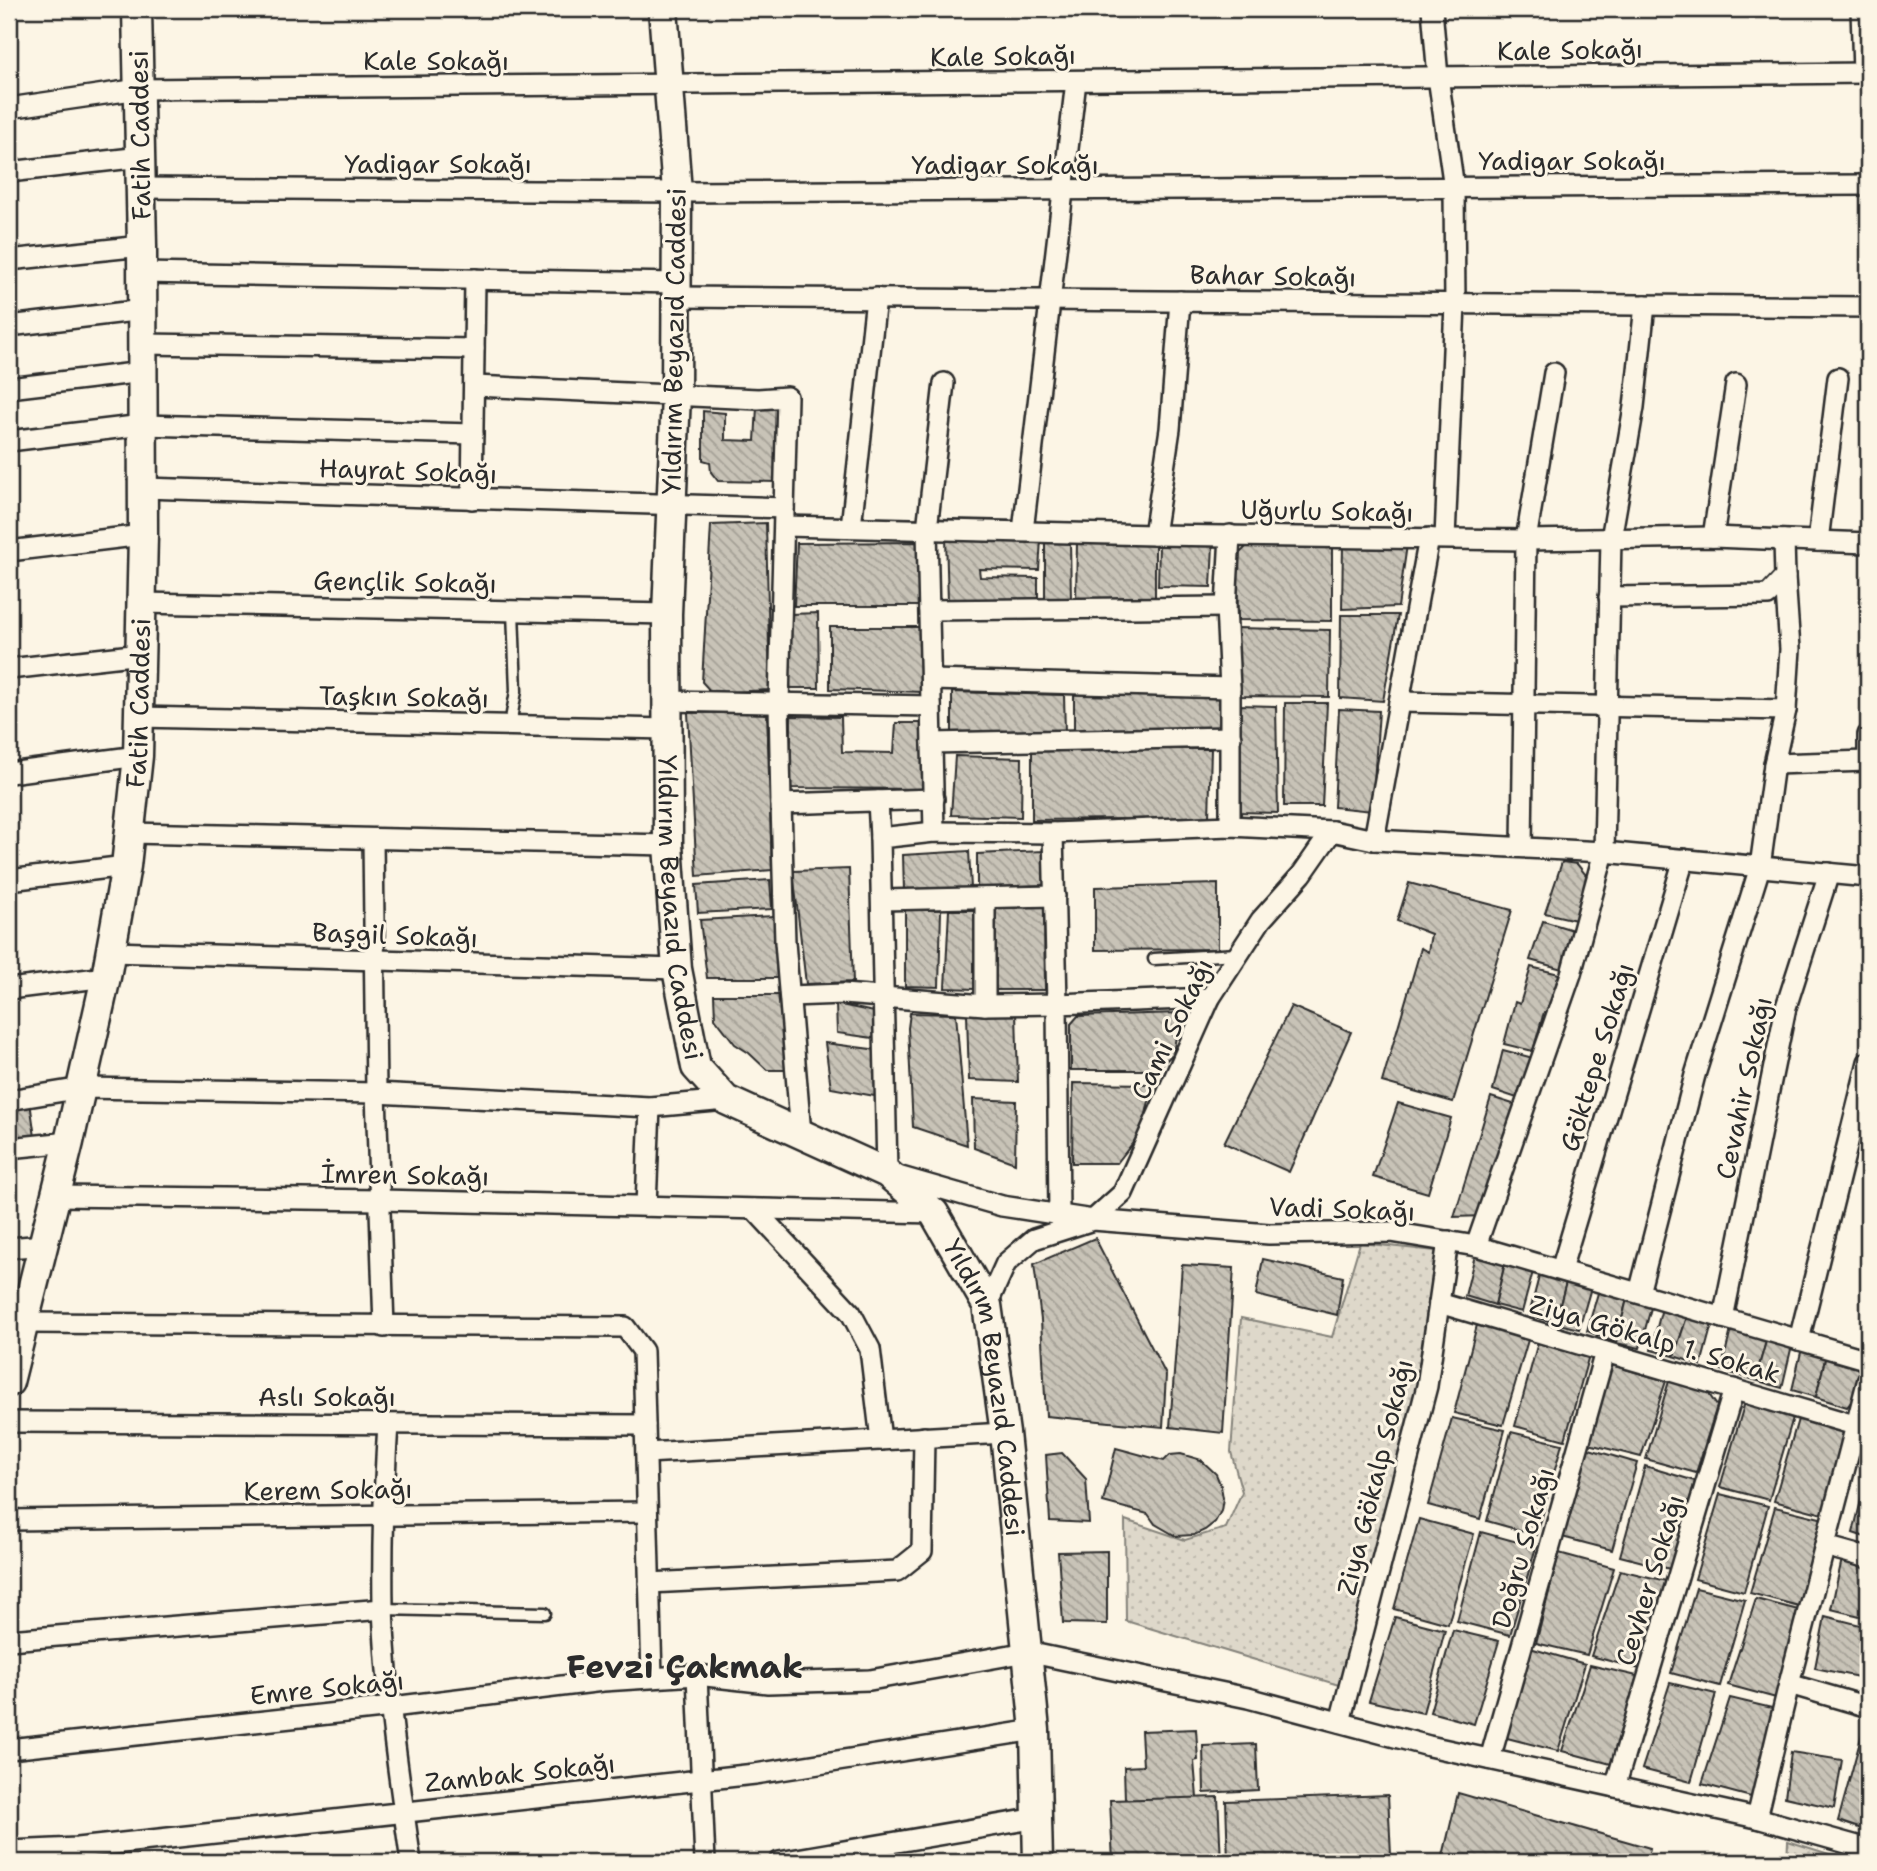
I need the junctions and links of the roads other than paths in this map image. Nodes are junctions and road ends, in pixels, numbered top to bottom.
1 (137, 9) edge
2 (663, 9) edge
3 (1432, 9) edge
4 (1861, 9) edge
5 (1866, 73) edge
6 (1438, 78) junction
7 (1076, 81) junction
8 (671, 85) junction
9 (139, 89) junction
10 (9, 108) edge
11 (141, 157) junction
12 (9, 172) edge
13 (1868, 185) edge
14 (141, 188) junction
15 (1454, 188) junction
16 (1063, 191) junction
17 (677, 192) junction
18 (142, 259) junction
19 (9, 260) edge
20 (475, 279) junction
21 (677, 290) junction
22 (876, 298) junction
23 (1050, 300) junction
24 (1180, 301) junction
25 (1455, 304) junction
26 (1645, 305) junction
27 (1868, 307) edge
28 (143, 310) junction
29 (9, 326) edge
30 (143, 344) junction
31 (474, 349) junction
32 (143, 372) junction
33 (1554, 373) dead end
34 (1838, 377) dead end
35 (944, 383) dead end
36 (1736, 384) dead end
37 (475, 386) junction
38 (9, 388) edge
39 (676, 394) junction
40 (143, 425) junction
41 (473, 434) junction
42 (9, 442) edge
43 (143, 488) junction
44 (472, 499) junction
45 (671, 506) junction
46 (785, 517) junction
47 (851, 527) junction
48 (927, 529) junction
49 (1023, 531) junction
50 (144, 535) junction
51 (1154, 535) junction
52 (1230, 536) junction
53 (1713, 537) junction
54 (1437, 538) junction
55 (1611, 539) junction
56 (1525, 540) junction
57 (1784, 540) junction
58 (1818, 541) junction
59 (1868, 543) edge
60 (9, 551) edge
61 (1785, 577) junction
62 (1609, 597) junction
63 (142, 604) junction
64 (1226, 607) junction
65 (929, 610) junction
66 (513, 611) junction
67 (667, 614) junction
68 (141, 654) junction
69 (9, 669) edge
70 (930, 680) junction
71 (1230, 688) junction
72 (1399, 702) junction
73 (779, 703) junction
74 (1607, 704) junction
75 (1524, 705) junction
76 (931, 706) junction
77 (1786, 710) junction
78 (667, 715) junction
79 (139, 717) junction
80 (510, 725) junction
81 (1868, 735) edge
82 (1231, 737) junction
83 (932, 743) junction
84 (138, 756) junction
85 (1868, 761) edge
86 (1774, 764) junction
87 (9, 773) edge
88 (934, 799) junction
89 (878, 801) junction
90 (780, 804) junction
91 (1230, 826) junction
92 (1332, 831) junction
93 (934, 832) junction
94 (1054, 833) junction
95 (130, 834) junction
96 (880, 838) junction
97 (373, 839) junction
98 (1374, 839) junction
99 (667, 845) junction
100 (1522, 847) junction
101 (1604, 852) junction
102 (1684, 859) junction
103 (126, 866) junction
104 (1760, 867) junction
105 (1829, 873) junction
106 (1868, 877) edge
107 (9, 880) edge
108 (1055, 896) junction
109 (985, 898) junction
110 (882, 900) junction
111 (1239, 954) junction
112 (1154, 958) dead end
113 (374, 960) junction
114 (108, 965) junction
115 (677, 969) junction
116 (9, 989) edge
117 (790, 996) junction
118 (1210, 998) junction
119 (883, 999) junction
120 (1057, 1004) junction
121 (985, 1005) junction
122 (1868, 1062) edge
123 (82, 1088) junction
124 (376, 1093) junction
125 (9, 1100) edge
126 (726, 1100) junction
127 (650, 1107) junction
128 (801, 1134) junction
129 (69, 1142) junction
130 (9, 1148) edge
131 (887, 1173) junction
132 (55, 1196) junction
133 (380, 1200) junction
134 (646, 1206) junction
135 (754, 1209) junction
136 (934, 1213) junction
137 (1059, 1215) junction
138 (1093, 1220) junction
139 (1447, 1241) junction
140 (44, 1245) junction
141 (1476, 1246) junction
142 (9, 1248) edge
143 (1561, 1270) junction
144 (1639, 1293) junction
145 (1439, 1303) junction
146 (987, 1305) junction
147 (1723, 1318) junction
148 (384, 1326) junction
149 (17, 1334) edge
150 (1799, 1340) junction
151 (1605, 1352) junction
152 (1868, 1360) edge
153 (1868, 1379) edge
154 (9, 1382) edge
155 (1734, 1389) junction
156 (9, 1422) edge
157 (388, 1424) junction
158 (645, 1425) junction
159 (1862, 1428) edge
160 (1005, 1433) junction
161 (924, 1437) junction
162 (881, 1440) junction
163 (646, 1453) junction
164 (647, 1512) junction
165 (382, 1516) junction
166 (9, 1520) edge
167 (1825, 1546) junction
168 (1868, 1558) edge
169 (649, 1583) junction
170 (383, 1609) junction
171 (545, 1613) dead end
172 (9, 1640) edge
173 (1027, 1652) junction
174 (697, 1675) junction
175 (652, 1677) junction
176 (1788, 1684) junction
177 (392, 1707) junction
178 (1868, 1707) edge
179 (1340, 1722) junction
180 (1035, 1730) junction
181 (9, 1749) edge
182 (1490, 1759) junction
183 (700, 1780) junction
184 (1615, 1787) junction
185 (404, 1812) junction
186 (1038, 1818) junction
187 (1757, 1818) junction
188 (1868, 1849) edge
189 (9, 1851) edge
190 (411, 1862) edge
191 (705, 1862) edge
192 (779, 1862) edge
193 (1038, 1862) edge

1 - 9 main road, Fatih Caddesi
2 - 8 main road, Yıldırım Beyazıd Caddesi
3 - 6 street
4 - 5 street
5 - 6 street, Kale Sokağı
6 - 7 street, Kale Sokağı
6 - 15 street
7 - 8 street, Kale Sokağı
7 - 16 street
8 - 9 street, Kale Sokağı
8 - 17 main road, Yıldırım Beyazıd Caddesi
9 - 10 street, Kale Sokağı
9 - 11 main road, Fatih Caddesi
11 - 12 street
11 - 14 main road, Fatih Caddesi
13 - 15 street, Yadigar Sokağı
14 - 17 street, Yadigar Sokağı
14 - 18 main road, Fatih Caddesi
15 - 16 street, Yadigar Sokağı
15 - 25 street
16 - 17 street, Yadigar Sokağı
16 - 23 street
17 - 21 main road, Yıldırım Beyazıd Caddesi
18 - 19 street, Bahar Sokağı
18 - 20 street, Bahar Sokağı
18 - 28 main road, Fatih Caddesi
20 - 21 street, Bahar Sokağı
20 - 31 street
21 - 22 street, Bahar Sokağı
21 - 39 main road, Yıldırım Beyazıd Caddesi
22 - 23 street, Bahar Sokağı
22 - 47 street
23 - 24 street, Bahar Sokağı
23 - 49 street
24 - 25 street, Bahar Sokağı
24 - 51 street
25 - 26 street, Bahar Sokağı
25 - 54 street
26 - 27 street, Bahar Sokağı
26 - 55 street
28 - 29 street
28 - 30 main road, Fatih Caddesi
30 - 31 street
30 - 32 main road, Fatih Caddesi
31 - 37 street
32 - 38 street
32 - 40 main road, Fatih Caddesi
33 - 56 street
34 - 58 street
35 - 48 street
36 - 53 street
37 - 39 street
37 - 41 street
39 - 45 main road, Yıldırım Beyazıd Caddesi
39 - 46 street
40 - 41 street
40 - 42 street
40 - 43 main road, Fatih Caddesi
41 - 44 street
43 - 44 street, Hayrat Sokağı
43 - 50 main road, Fatih Caddesi
44 - 45 street, Hayrat Sokağı
45 - 46 street, Uğurlu Sokağı
45 - 67 main road, Yıldırım Beyazıd Caddesi
46 - 47 street, Uğurlu Sokağı
46 - 73 street
47 - 48 street, Uğurlu Sokağı
48 - 49 street, Uğurlu Sokağı
48 - 65 street
49 - 51 street, Uğurlu Sokağı
50 - 60 street
50 - 63 main road, Fatih Caddesi
51 - 52 street, Uğurlu Sokağı
52 - 54 street, Uğurlu Sokağı
52 - 64 street
53 - 55 street, Uğurlu Sokağı
53 - 57 street, Uğurlu Sokağı
54 - 56 street, Uğurlu Sokağı
54 - 72 street
55 - 56 street, Uğurlu Sokağı
55 - 62 street
56 - 75 street
57 - 58 street, Uğurlu Sokağı
57 - 61 street
58 - 59 street, Uğurlu Sokağı
61 - 62 street
61 - 77 street
62 - 74 street
63 - 66 street, Gençlik Sokağı
63 - 68 main road, Fatih Caddesi
64 - 65 street
64 - 71 street
65 - 70 street
66 - 67 street, Gençlik Sokağı
66 - 80 lane
67 - 78 main road, Yıldırım Beyazıd Caddesi
68 - 69 street
68 - 79 main road, Fatih Caddesi
70 - 71 street
70 - 76 street
71 - 82 street
72 - 75 street
72 - 98 street
73 - 76 street, Taşkın Sokağı
73 - 78 street, Taşkın Sokağı
73 - 90 street
74 - 75 street
74 - 77 street
74 - 101 street
75 - 100 street
76 - 83 street
77 - 86 street
78 - 80 street, Taşkın Sokağı
78 - 99 main road, Yıldırım Beyazıd Caddesi
79 - 80 street, Taşkın Sokağı
79 - 84 main road, Fatih Caddesi
81 - 85 street
82 - 83 street
82 - 91 street
83 - 88 street
84 - 87 street
84 - 95 main road, Fatih Caddesi
85 - 86 street
86 - 104 street
88 - 89 street
88 - 93 street
89 - 90 street
89 - 96 street
90 - 117 street
91 - 92 street
91 - 94 street
92 - 98 street
92 - 111 street, Cami Sokağı
93 - 94 street
93 - 96 street
94 - 108 street
95 - 97 street
95 - 103 main road, Fatih Caddesi
96 - 110 street
97 - 99 street
97 - 113 street
98 - 100 street
99 - 115 main road, Yıldırım Beyazıd Caddesi
100 - 101 street
101 - 102 street
101 - 141 street
102 - 104 street
102 - 143 street, Göktepe Sokağı
103 - 107 street
103 - 114 main road, Fatih Caddesi
104 - 105 street
104 - 144 street
105 - 106 street
105 - 147 street, Cevahir Sokağı
108 - 109 street
108 - 120 street
109 - 110 street
109 - 121 street
110 - 119 street
111 - 112 lane
111 - 118 street, Cami Sokağı
113 - 114 street, Başgil Sokağı
113 - 115 street, Başgil Sokağı
113 - 124 street
114 - 116 street, Başgil Sokağı
114 - 123 main road, Fatih Caddesi
115 - 126 main road, Yıldırım Beyazıd Caddesi
117 - 119 street
117 - 128 street
118 - 120 street
118 - 138 street, Cami Sokağı
119 - 121 street
119 - 131 street
120 - 121 street
120 - 137 street
122 - 150 street
123 - 124 street
123 - 125 street
123 - 129 main road, Fatih Caddesi
124 - 127 street
124 - 133 street
126 - 127 street
126 - 128 main road, Yıldırım Beyazıd Caddesi
127 - 134 street
128 - 131 main road, Yıldırım Beyazıd Caddesi
129 - 130 street
129 - 132 main road, Fatih Caddesi
131 - 136 main road, Yıldırım Beyazıd Caddesi
131 - 137 street, Vadi Sokağı
132 - 133 street, İmren Sokağı
132 - 140 main road, Fatih Caddesi
133 - 134 street, İmren Sokağı
133 - 148 street
134 - 135 street, İmren Sokağı
135 - 136 street, İmren Sokağı
135 - 162 street
136 - 146 main road, Yıldırım Beyazıd Caddesi
137 - 138 street, Vadi Sokağı
138 - 139 street, Vadi Sokağı
138 - 146 street
139 - 141 street, Vadi Sokağı
139 - 145 street, Ziya Gökalp Sokağı
140 - 142 street
140 - 149 main road, Fatih Caddesi
141 - 143 street, Vadi Sokağı
143 - 144 street, Vadi Sokağı
144 - 147 street, Vadi Sokağı
145 - 151 street, Ziya Gökalp 1. Sokak
145 - 179 street, Ziya Gökalp Sokağı
146 - 160 main road, Yıldırım Beyazıd Caddesi
147 - 150 street, Vadi Sokağı
148 - 149 street
148 - 158 street
149 - 154 main road, Fatih Caddesi
150 - 152 street, Vadi Sokağı
151 - 155 street, Ziya Gökalp 1. Sokak
151 - 182 street, Doğru Sokağı
153 - 159 street
155 - 159 street, Ziya Gökalp 1. Sokak
155 - 184 street, Cevher Sokağı
156 - 157 street, Aslı Sokağı
157 - 158 street, Aslı Sokağı
157 - 165 street
158 - 163 street
159 - 167 street
160 - 161 street
160 - 173 main road, Yıldırım Beyazıd Caddesi
161 - 162 street
161 - 169 street
162 - 163 street
163 - 164 street
164 - 165 street, Kerem Sokağı
164 - 169 street
165 - 166 street, Kerem Sokağı
165 - 170 street
167 - 168 street
167 - 176 street
169 - 175 street
170 - 171 lane
170 - 172 street
170 - 177 street
173 - 174 street, Emre Sokağı
173 - 179 street
173 - 180 main road, Yıldırım Beyazıd Caddesi
174 - 175 street, Emre Sokağı
174 - 183 street
175 - 177 street, Emre Sokağı
176 - 178 street
176 - 187 street
177 - 181 street, Emre Sokağı
177 - 185 street
179 - 182 street
180 - 183 street, Zambak Sokağı
180 - 186 main road, Yıldırım Beyazıd Caddesi
182 - 184 street
183 - 185 street, Zambak Sokağı
183 - 191 street
184 - 187 street
185 - 189 street, Zambak Sokağı
185 - 190 street
186 - 192 street
186 - 193 main road, Yıldırım Beyazıd Caddesi
187 - 188 street

